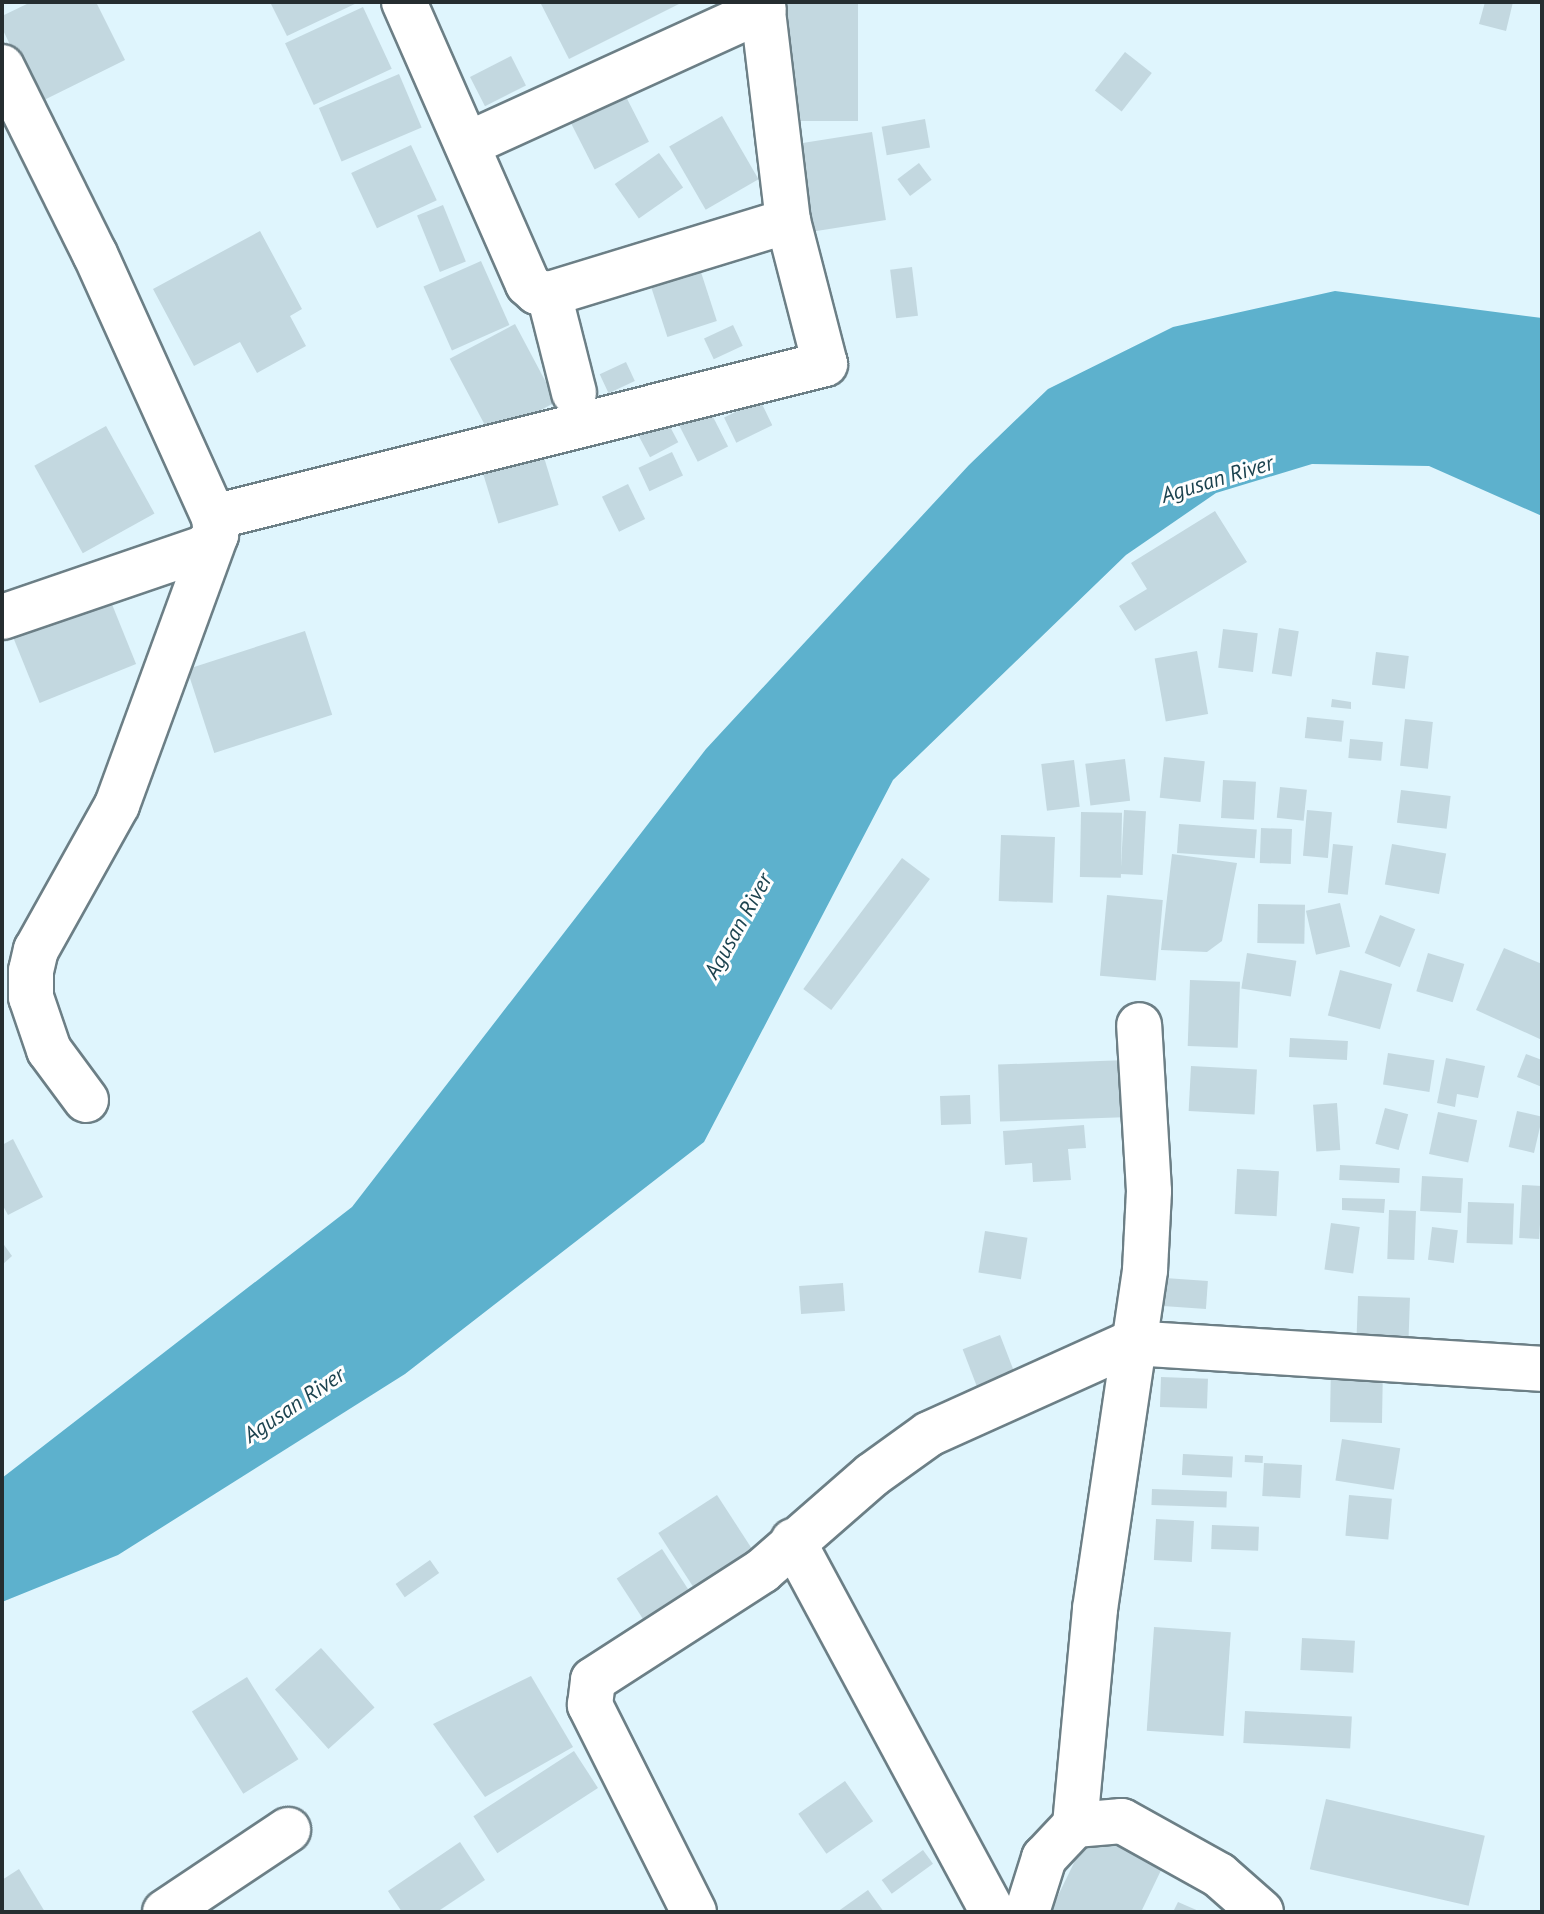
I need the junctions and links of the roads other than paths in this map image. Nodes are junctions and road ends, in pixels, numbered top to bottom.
1 (404, 2) edge
2 (763, 5) edge
3 (2, 67) edge
4 (468, 144) junction
5 (788, 221) junction
6 (549, 294) junction
7 (574, 393) dead end
8 (215, 526) junction
9 (2, 617) edge
10 (1139, 1025) dead end
11 (86, 1100) dead end
12 (1131, 1343) junction
13 (1542, 1369) edge
14 (793, 1541) junction
15 (1075, 1825) junction
16 (288, 1830) dead end
17 (165, 1912) edge
18 (694, 1912) edge
19 (993, 1912) edge
20 (1027, 1912) edge
21 (1261, 1912) edge

1 - 4 street
2 - 4 street
2 - 5 street
3 - 8 street
4 - 6 street
5 - 6 street
5 - 8 street
6 - 7 street
8 - 9 street
8 - 11 street
10 - 12 street
12 - 13 street
12 - 14 street
12 - 15 street
14 - 18 street
14 - 19 street
15 - 20 street
15 - 21 street
16 - 17 street

